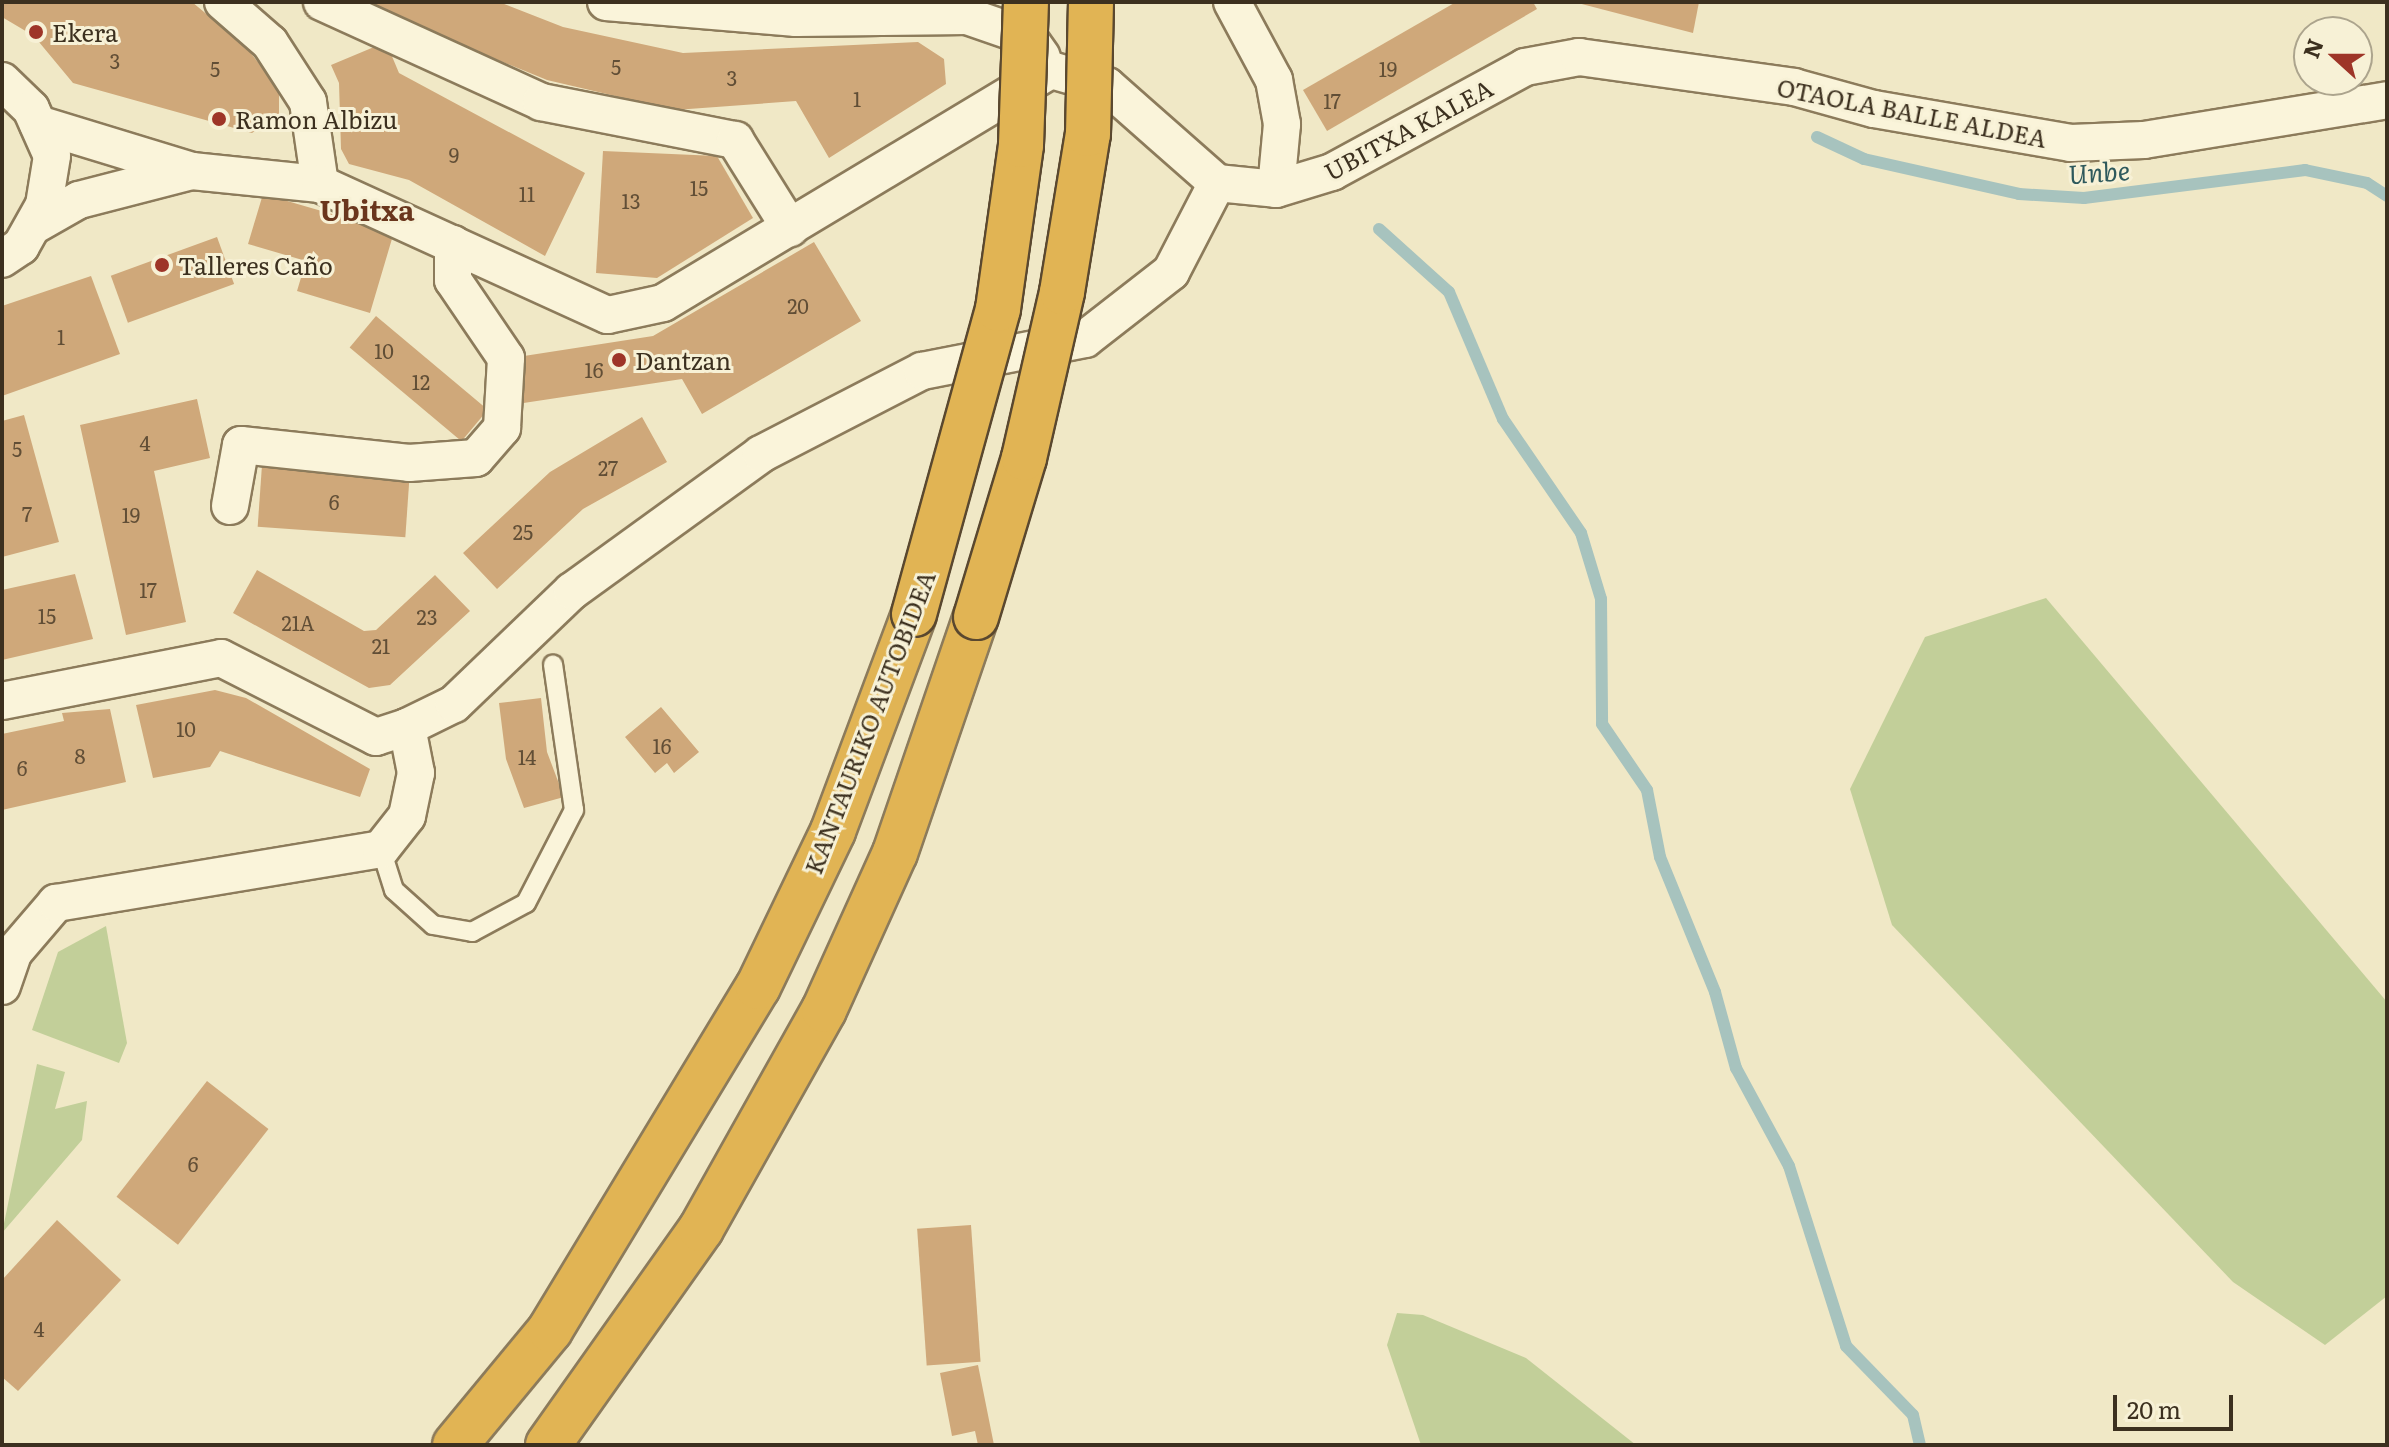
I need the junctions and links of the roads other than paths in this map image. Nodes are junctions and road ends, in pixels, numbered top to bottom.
1 (223, 2) edge
2 (322, 2) edge
3 (606, 2) edge
4 (1026, 2) edge
5 (1091, 2) edge
6 (1232, 2) edge
7 (1579, 57) joint
8 (1051, 70) junction
9 (2, 81) edge
10 (2387, 100) edge
11 (38, 124) junction
12 (192, 171) junction
13 (1217, 183) junction
14 (320, 184) junction
15 (1276, 189) junction
16 (33, 226) junction
17 (790, 228) junction
18 (453, 244) junction
19 (2, 259) edge
20 (230, 506) dead end
21 (553, 665) dead end
22 (2, 701) edge
23 (407, 727) junction
24 (381, 849) junction
25 (2, 986) edge
26 (455, 1445) edge
27 (548, 1445) edge

1 - 14 street
2 - 17 street
3 - 8 street
4 - 26 highway, KANTAURIKO AUTOBIDEA, bridge
5 - 27 highway, bridge
6 - 15 street
7 - 10 street, OTAOLA BALLE ALDEA
7 - 15 street, UBITXA KALEA
8 - 13 street
8 - 17 street
9 - 11 street
11 - 12 street
11 - 16 street
12 - 14 street
12 - 16 street
13 - 15 street, UBITXA KALEA
13 - 23 street
14 - 18 street
16 - 19 street
17 - 18 street
18 - 20 street
21 - 24 lane
22 - 23 street
23 - 24 street
24 - 25 street

